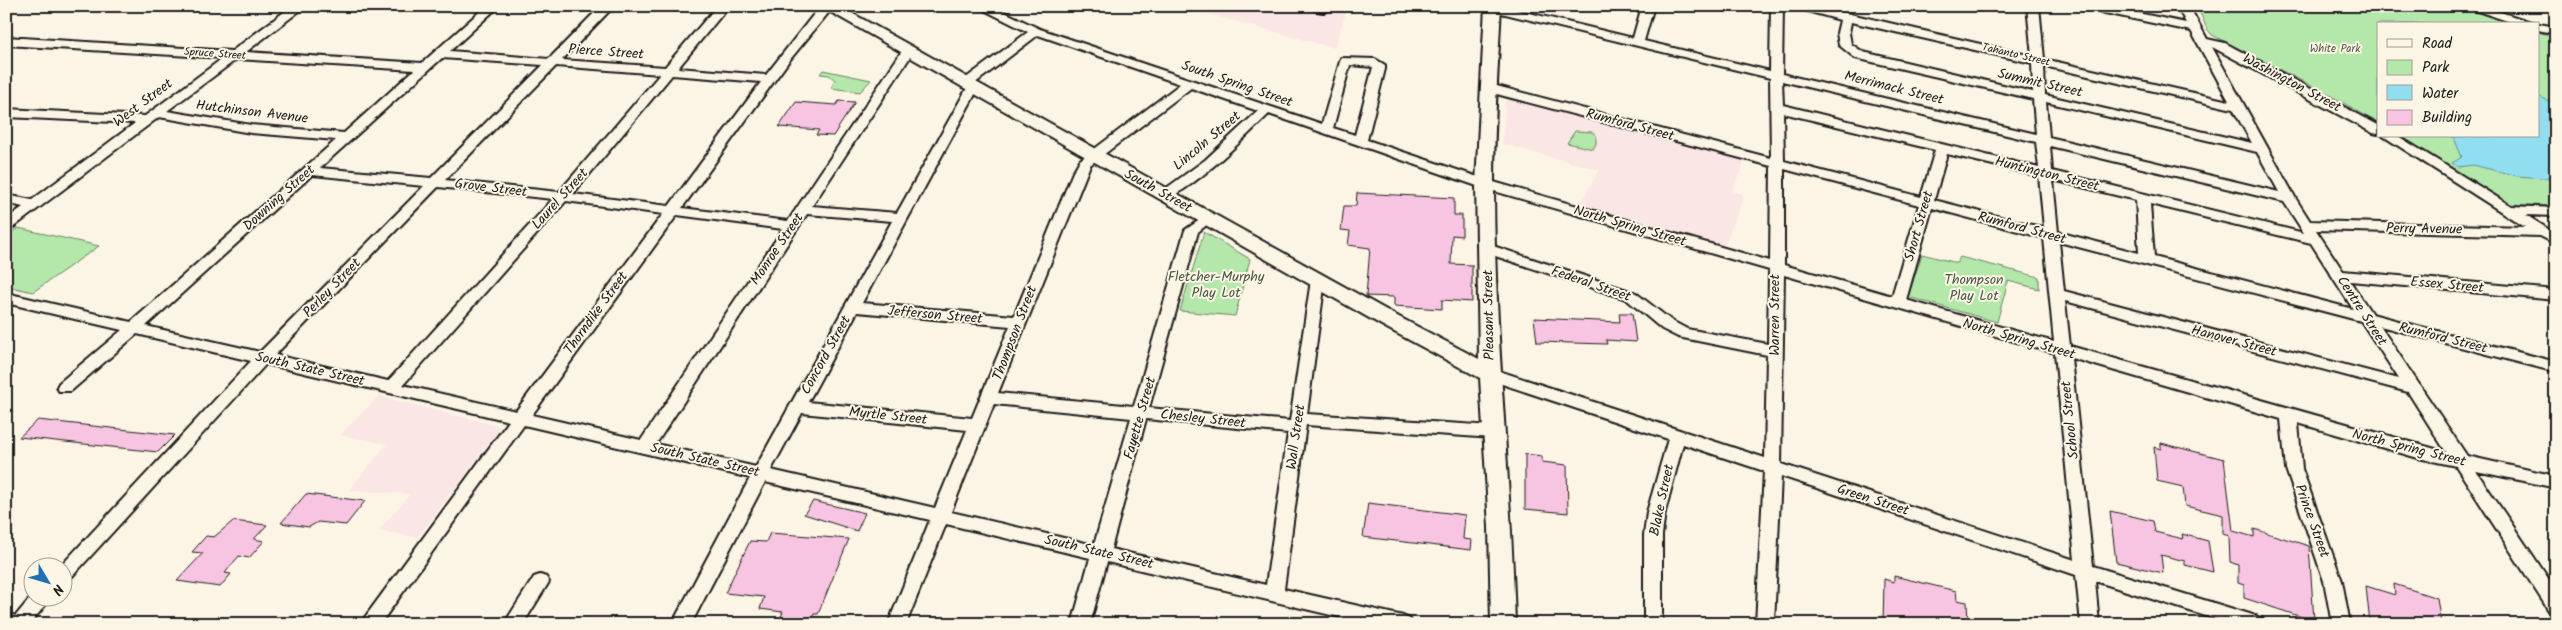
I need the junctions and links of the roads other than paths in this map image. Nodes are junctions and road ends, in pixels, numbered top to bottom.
1 (300, 6) edge
2 (493, 6) edge
3 (608, 6) edge
4 (723, 6) edge
5 (982, 6) edge
6 (1303, 6) edge
7 (1334, 6) edge
8 (1648, 6) edge
9 (1777, 6) edge
10 (1796, 6) edge
11 (2033, 6) edge
12 (2086, 6) edge
13 (2183, 6) edge
14 (2469, 6) edge
15 (828, 7) edge
16 (1492, 7) edge
17 (1846, 16) junction
18 (2522, 22) edge
19 (2540, 27) edge
20 (2195, 28) junction
21 (1036, 31) junction
22 (2556, 31) edge
23 (6, 41) edge
24 (1638, 42) junction
25 (2203, 42) junction
26 (908, 51) junction
27 (439, 54) junction
28 (232, 55) junction
29 (2037, 59) junction
30 (552, 63) junction
31 (425, 66) junction
32 (669, 71) junction
33 (1776, 75) junction
34 (770, 79) junction
35 (1189, 83) junction
36 (969, 85) junction
37 (1489, 88) junction
38 (2039, 98) junction
39 (2236, 106) junction
40 (1778, 108) junction
41 (1266, 110) junction
42 (6, 113) edge
43 (150, 117) junction
44 (2377, 129) edge
45 (1326, 130) junction
46 (347, 137) junction
47 (2392, 138) edge
48 (2044, 140) junction
49 (1360, 142) junction
50 (1942, 148) junction
51 (2260, 149) junction
52 (1094, 155) junction
53 (1778, 164) junction
54 (309, 171) junction
55 (2046, 173) junction
56 (436, 182) junction
57 (1485, 184) junction
58 (1166, 195) junction
59 (562, 198) junction
60 (2143, 198) junction
61 (6, 199) edge
62 (2289, 199) junction
63 (1926, 202) junction
64 (34, 205) junction
65 (804, 209) junction
66 (2506, 210) junction
67 (672, 211) junction
68 (2556, 212) edge
69 (901, 218) junction
70 (1207, 219) junction
71 (2306, 225) junction
72 (6, 226) edge
73 (792, 226) junction
74 (2542, 232) junction
75 (2052, 235) junction
76 (2316, 240) junction
77 (2556, 240) edge
78 (1488, 249) junction
79 (2147, 260) junction
80 (1775, 269) junction
81 (2338, 275) junction
82 (1318, 280) junction
83 (2057, 294) junction
84 (2556, 295) edge
85 (6, 298) edge
86 (1897, 304) junction
87 (852, 307) junction
88 (2367, 319) junction
89 (1019, 322) junction
90 (134, 328) junction
91 (1774, 351) junction
92 (2063, 352) junction
93 (263, 358) junction
94 (2556, 367) edge
95 (1490, 374) junction
96 (65, 387) dead end
97 (391, 388) junction
98 (2412, 388) junction
99 (990, 398) junction
100 (797, 406) junction
101 (1141, 413) junction
102 (2289, 416) junction
103 (519, 418) junction
104 (1298, 423) junction
105 (978, 425) junction
106 (1493, 432) junction
107 (1676, 436) junction
108 (646, 446) junction
109 (2461, 462) junction
110 (1773, 466) junction
111 (761, 473) junction
112 (2556, 482) edge
113 (941, 515) junction
114 (1101, 552) junction
115 (72, 565) edge
116 (2084, 570) junction
117 (540, 582) dead end
118 (1274, 593) junction
119 (2556, 606) edge
120 (33, 608) edge
121 (6, 623) edge
122 (10, 624) edge
123 (18, 624) edge
124 (369, 624) edge
125 (513, 624) edge
126 (681, 624) edge
127 (896, 624) edge
128 (1082, 624) edge
129 (1403, 624) edge
130 (1503, 624) edge
131 (1653, 624) edge
132 (1765, 624) edge
133 (2090, 624) edge
134 (2255, 624) edge
135 (2341, 624) edge

1 - 28 street, West Street
2 - 27 street, Downing Street
3 - 30 street, Perley Street
4 - 32 street, Laurel Street
5 - 21 street, South Spring Street
6 - 7 street
8 - 24 street
9 - 33 street, Warren Street
10 - 17 street, Tahanto Street
11 - 29 street, School Street
12 - 20 street
13 - 20 street, Centre Street
14 - 18 street
15 - 26 main road, South Street
15 - 34 street, Thorndike Street
16 - 24 street, Merrimack Street
16 - 37 main road, Pleasant Street
17 - 29 street, Tahanto Street
17 - 38 street, Summit Street
19 - 22 street
20 - 25 street, Centre Street
21 - 35 street, South Spring Street
21 - 36 street, Concord Street
23 - 28 street, Spruce Street
24 - 33 street, Merrimack Street
25 - 39 street, Centre Street
25 - 44 street, Washington Street
26 - 36 main road, South Street
26 - 65 street, Monroe Street
27 - 30 street, Pierce Street
27 - 31 street, Downing Street
28 - 31 street, Spruce Street
28 - 43 street, West Street
29 - 38 street, School Street
29 - 39 street, Tahanto Street
30 - 32 street, Pierce Street
30 - 56 street, Perley Street
31 - 46 street, Downing Street
32 - 34 street, Pierce Street
32 - 59 street, Laurel Street
33 - 40 street, Warren Street
33 - 48 street, Merrimack Street
34 - 67 street, Thorndike Street
35 - 41 street, South Spring Street
35 - 52 street, Thompson Street
36 - 52 main road, South Street
36 - 69 street, Concord Street
37 - 53 street, Rumford Street
37 - 57 main road, Pleasant Street
38 - 48 street, School Street
38 - 51 street, Summit Street
39 - 51 street, Centre Street
40 - 50 street, Huntington Street
40 - 53 street, Warren Street
41 - 45 street, South Spring Street
41 - 58 street, Lincoln Street
42 - 43 street, Hutchinson Avenue
43 - 46 street, Hutchinson Avenue
43 - 64 street, West Street
45 - 49 street, South Spring Street
45 - 49 street
46 - 54 street, Downing Street
47 - 66 street
48 - 55 street, School Street
48 - 62 street, Merrimack Street
49 - 57 street, South Spring Street
50 - 55 street, Huntington Street
50 - 63 street, Short Street
51 - 62 street, Centre Street
52 - 58 main road, South Street
52 - 89 street, Thompson Street
53 - 63 street, Rumford Street
53 - 80 street, Warren Street
54 - 56 street, Grove Street
54 - 90 street, Downing Street
55 - 60 street, Huntington Street
55 - 75 street, School Street
56 - 59 street, Grove Street
56 - 93 street, Perley Street
57 - 78 main road, Pleasant Street
57 - 80 street, North Spring Street
58 - 70 main road, South Street
59 - 67 street, Grove Street
59 - 97 street, Laurel Street
60 - 76 street, Huntington Street
60 - 79 street
61 - 64 street
62 - 71 street, Centre Street
63 - 75 street, Rumford Street
63 - 86 street, Short Street
64 - 72 street, West Street
65 - 69 street
65 - 73 street, Monroe Street
66 - 68 street
66 - 74 street
67 - 73 street, Grove Street
67 - 103 street, Thorndike Street
69 - 87 street, Concord Street
70 - 82 main road, South Street
70 - 101 street, Fayette Street
71 - 74 street, Perry Avenue
71 - 76 street, Centre Street
73 - 108 street, Monroe Street
74 - 77 street
75 - 79 street, Rumford Street
75 - 83 street, School Street
76 - 81 street, Centre Street
78 - 91 street, Federal Street
78 - 95 main road, Pleasant Street
79 - 88 street, Rumford Street
80 - 86 street, North Spring Street
80 - 91 street, Warren Street
81 - 84 street, Essex Street
81 - 88 street, Centre Street
82 - 95 main road, South Street
82 - 104 street, Wall Street
83 - 92 street, School Street
83 - 98 street, Hanover Street
85 - 90 street, South State Street
86 - 92 street, North Spring Street
87 - 89 street, Jefferson Street
87 - 100 street, Concord Street
88 - 94 street, Rumford Street
88 - 98 street, Centre Street
89 - 99 street, Thompson Street
90 - 93 street, South State Street
90 - 96 street, Downing Street
91 - 110 street, Warren Street
92 - 102 street, North Spring Street
92 - 116 street, School Street
93 - 97 street, South State Street
93 - 115 street, Perley Street
95 - 106 main road, Pleasant Street
95 - 107 street, Green Street
97 - 103 street, South State Street
98 - 109 street, Centre Street
99 - 101 street, Chesley Street
99 - 105 street, Thompson Street
100 - 105 street, Myrtle Street
100 - 111 street, Concord Street
101 - 104 street, Chesley Street
101 - 114 street, Fayette Street
102 - 109 street, North Spring Street
102 - 135 street, Prince Street
103 - 108 street, South State Street
103 - 124 street, Thorndike Street
104 - 106 street, Chesley Street
104 - 118 street, Wall Street
105 - 113 street, Thompson Street
106 - 130 main road, Pleasant Street
107 - 110 street, Green Street
107 - 131 street, Blake Street
108 - 111 street, South State Street
109 - 112 street, North Spring Street
109 - 119 street, Centre Street
110 - 116 street, Green Street
110 - 132 street, Warren Street
111 - 113 street, South State Street
111 - 126 street, Concord Street
113 - 114 street, South State Street
113 - 127 street, Thompson Street
114 - 118 street, South State Street
114 - 128 street, Fayette Street
116 - 133 street, School Street
116 - 134 street, Green Street
117 - 125 street
118 - 129 street, South State Street
120 - 123 street
121 - 122 main road

